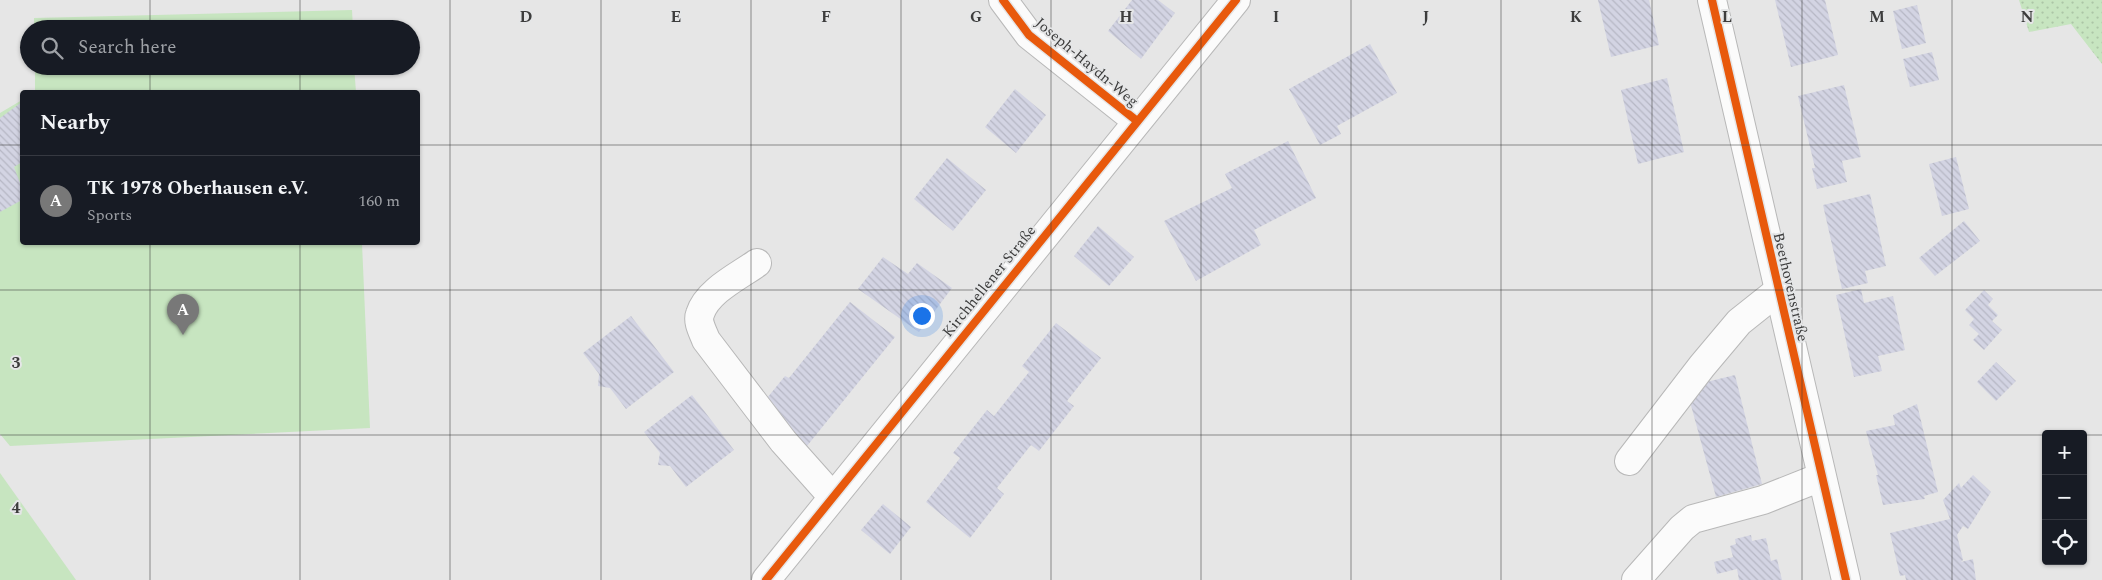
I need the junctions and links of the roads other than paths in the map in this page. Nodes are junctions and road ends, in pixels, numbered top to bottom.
1 (1003, 0) edge
2 (1236, 0) edge
3 (1712, 0) edge
4 (1137, 121) junction
5 (757, 263) dead end
6 (1778, 292) junction
7 (1629, 461) dead end
8 (1821, 477) junction
9 (832, 496) junction
10 (766, 580) edge
11 (1636, 580) edge
12 (1846, 580) edge

1 - 4 street, Joseph-Haydn-Weg
2 - 4 street, Kirchhellener Straße
3 - 6 street, Beethovenstraße
4 - 9 street, Kirchhellener Straße
5 - 9 street
6 - 7 street
6 - 8 street, Beethovenstraße
8 - 11 street
8 - 12 street, Beethovenstraße
9 - 10 street, Kirchhellener Straße

